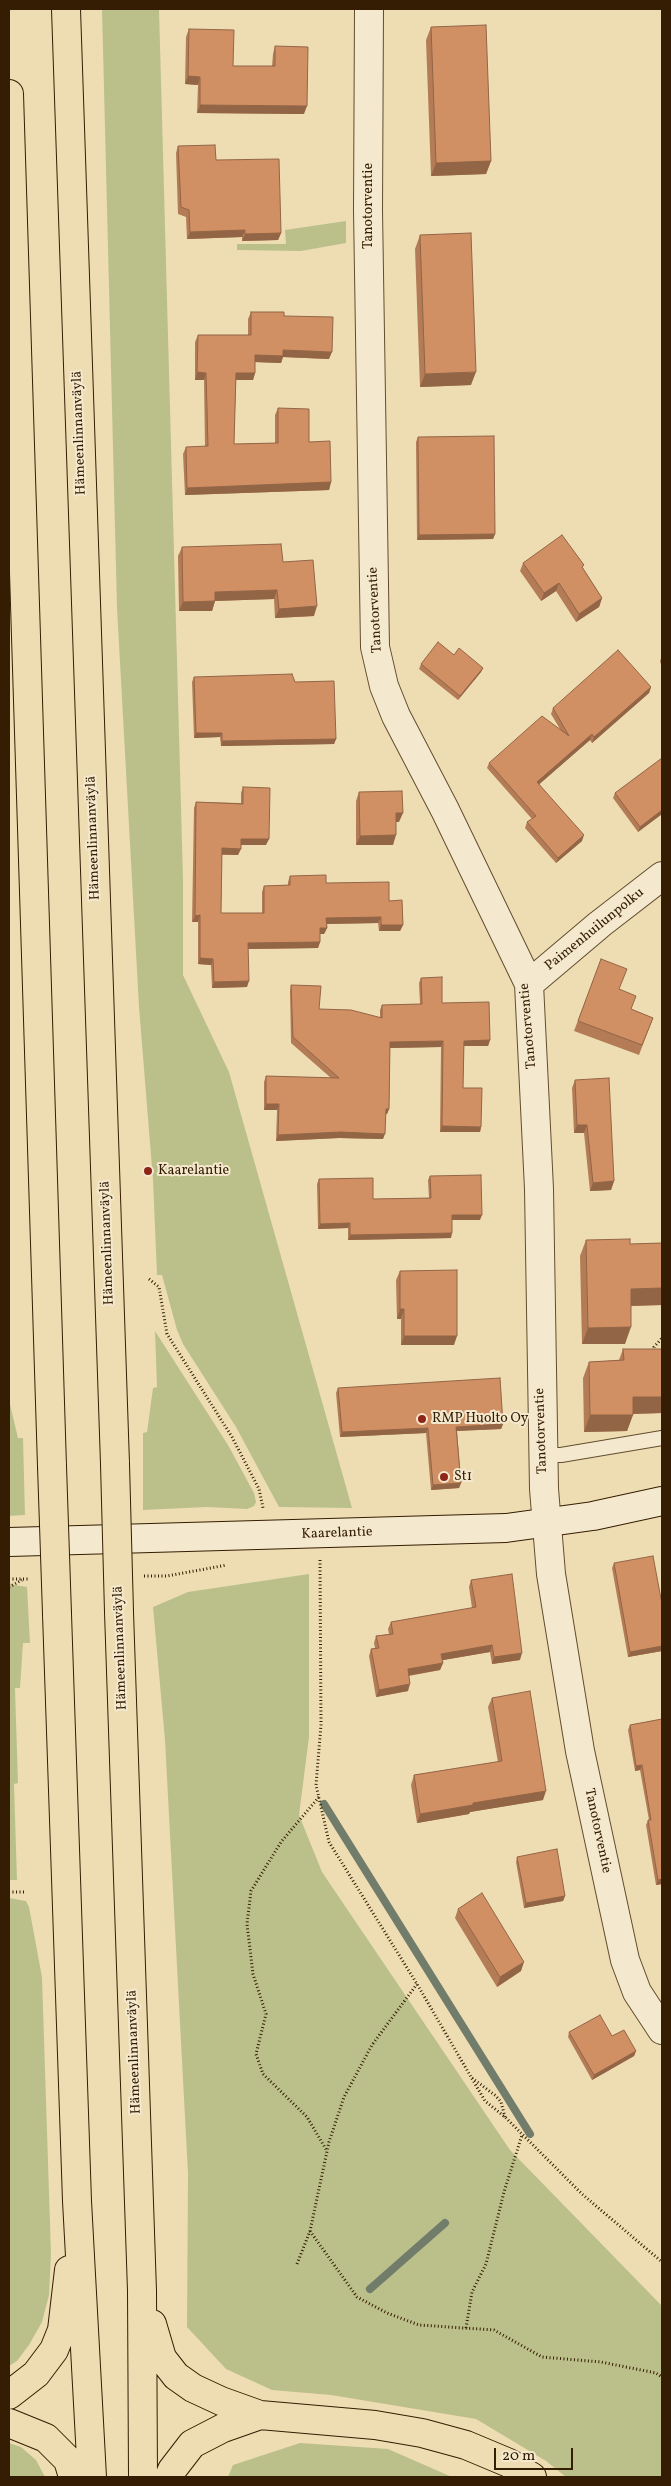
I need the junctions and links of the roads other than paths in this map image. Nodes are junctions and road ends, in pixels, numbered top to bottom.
1 (66, 9) edge
2 (369, 9) edge
3 (9, 94) edge
4 (662, 876) edge
5 (529, 984) junction
6 (662, 1438) edge
7 (543, 1455) junction
8 (662, 1501) edge
9 (546, 1523) junction
10 (9, 1542) edge
11 (662, 2030) edge
12 (77, 2201) junction
13 (142, 2291) junction
14 (9, 2394) edge
15 (260, 2415) junction
16 (9, 2423) edge
17 (73, 2477) edge
18 (92, 2477) edge
19 (143, 2477) edge
20 (169, 2477) edge
21 (532, 2477) edge

1 - 13 highway, Hämeenlinnanväylä, bridge
2 - 5 street, Tanotorventie
3 - 12 highway, bridge
4 - 5 street, Paimenhuilunpolku
5 - 7 street, Tanotorventie
6 - 7 lane
7 - 9 street, Tanotorventie
8 - 9 street, Kaarelantie
9 - 10 street, Kaarelantie
9 - 11 street, Tanotorventie
12 - 14 highway
12 - 18 highway
13 - 15 highway
13 - 19 highway, Hämeenlinnanväylä
15 - 20 highway
15 - 21 highway
16 - 17 highway

